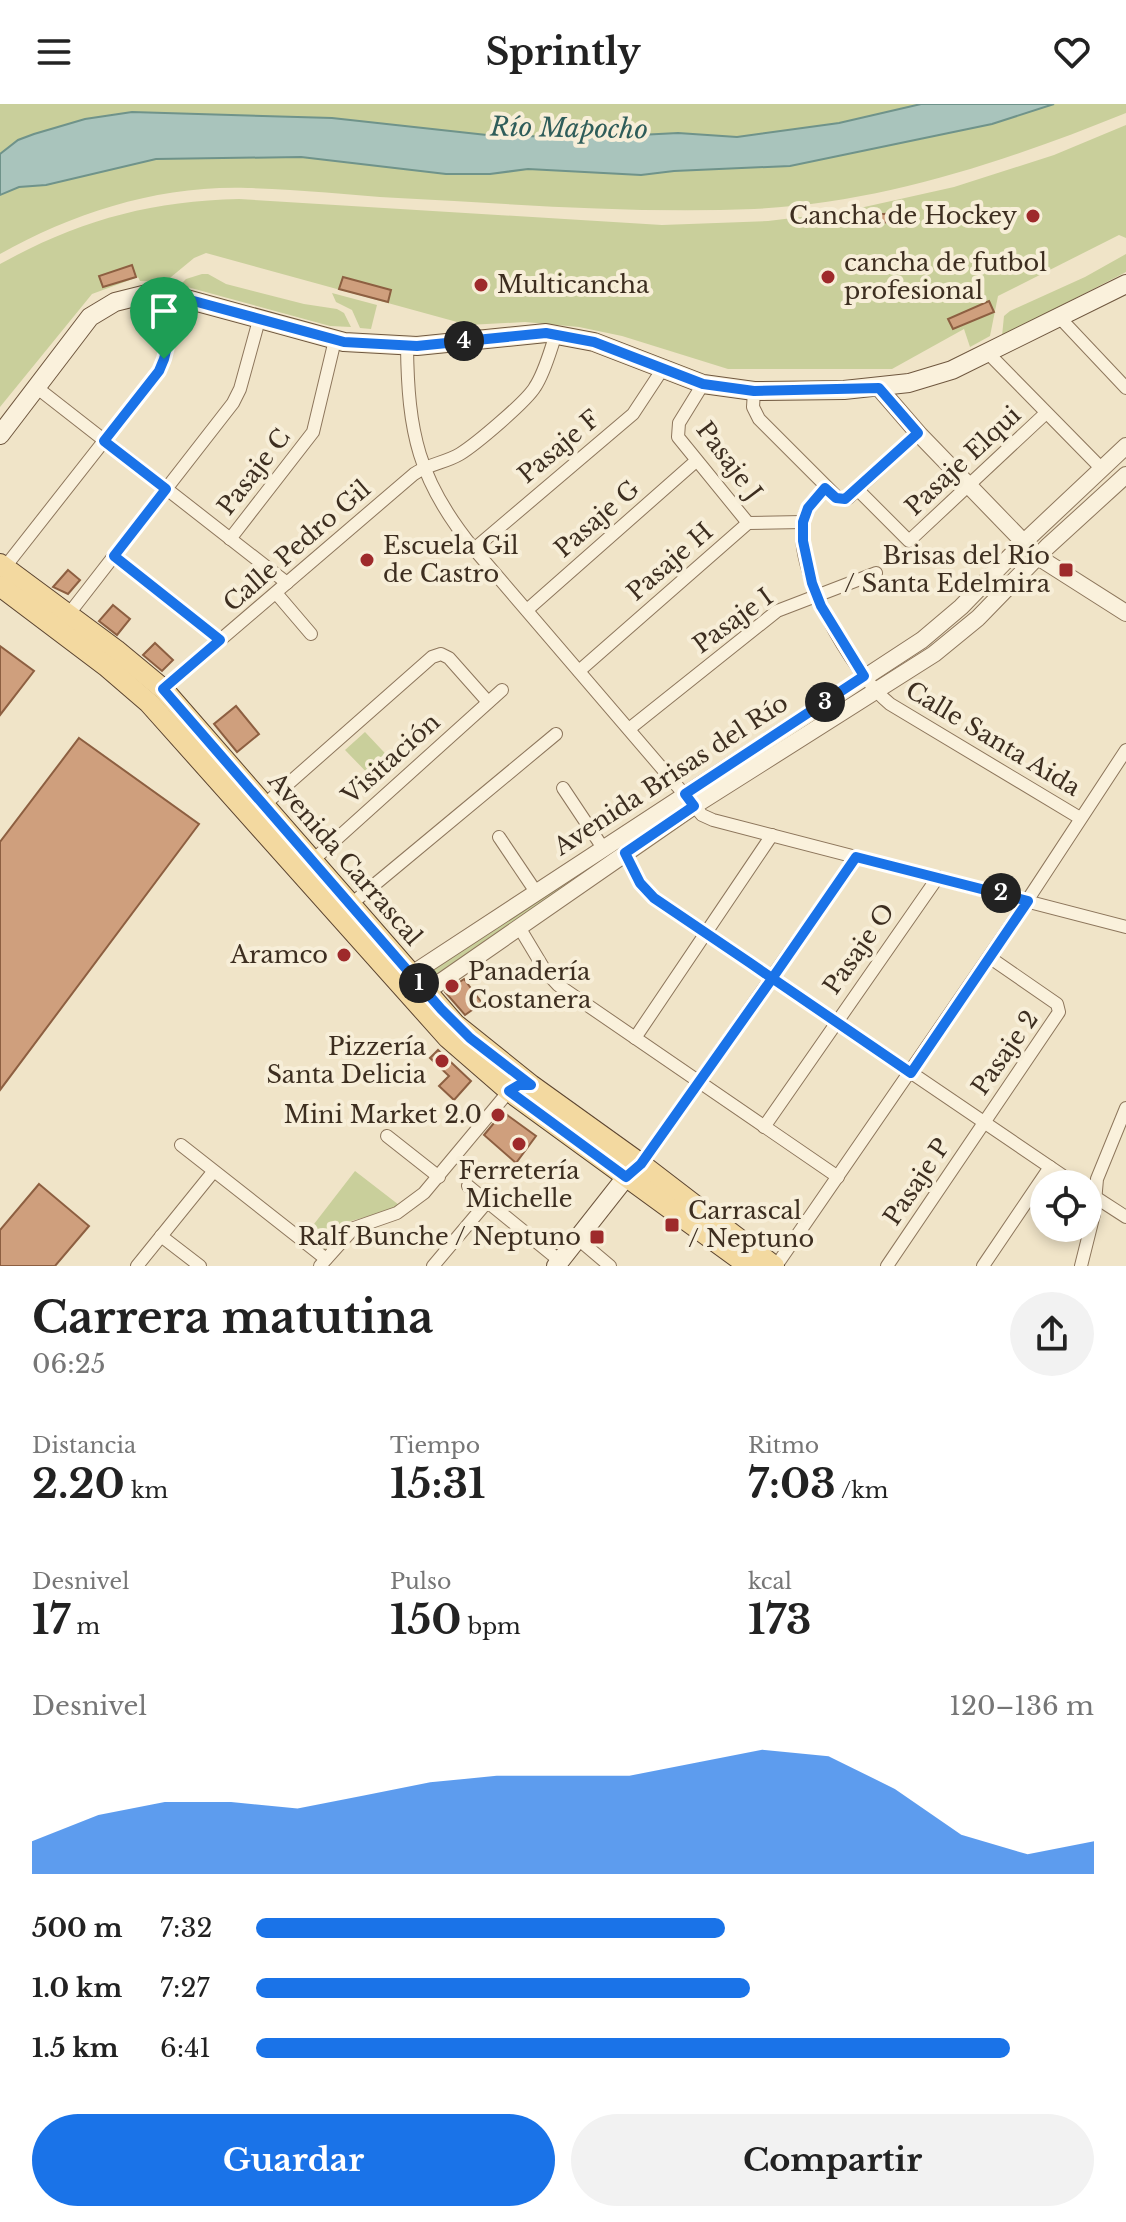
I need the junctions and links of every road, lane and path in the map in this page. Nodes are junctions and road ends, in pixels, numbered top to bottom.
1 (1125, 286) edge
2 (179, 297) junction
3 (1060, 318) junction
4 (259, 320) junction
5 (556, 334) junction
6 (335, 340) junction
7 (407, 346) junction
8 (989, 354) junction
9 (662, 370) junction
10 (703, 384) junction
11 (36, 387) junction
12 (879, 388) junction
13 (1126, 388) edge
14 (754, 391) junction
15 (1046, 413) junction
16 (918, 433) junction
17 (0, 435) edge
18 (104, 441) junction
19 (1126, 446) edge
20 (696, 461) junction
21 (423, 468) junction
22 (1102, 469) junction
23 (1126, 475) edge
24 (969, 486) junction
25 (825, 488) junction
26 (166, 489) junction
27 (852, 493) junction
28 (803, 522) junction
29 (748, 523) junction
30 (230, 539) junction
31 (1024, 542) junction
32 (474, 549) junction
33 (114, 556) junction
34 (1038, 557) junction
35 (2, 573) edge
36 (876, 573) dead end
37 (287, 583) junction
38 (276, 593) junction
39 (816, 597) junction
40 (527, 610) junction
41 (1126, 613) edge
42 (68, 615) junction
43 (311, 634) dead end
44 (220, 640) junction
45 (579, 671) junction
46 (864, 676) junction
47 (163, 689) junction
48 (502, 690) dead end
49 (875, 692) junction
50 (488, 702) junction
51 (629, 729) junction
52 (556, 734) dead end
53 (1126, 750) edge
54 (563, 788) dead end
55 (690, 800) junction
56 (263, 806) junction
57 (1080, 818) junction
58 (772, 835) junction
59 (499, 837) dead end
60 (603, 848) junction
61 (625, 853) junction
62 (856, 857) junction
63 (311, 862) junction
64 (938, 877) junction
65 (536, 892) junction
66 (1028, 901) junction
67 (350, 905) junction
68 (519, 927) junction
69 (1126, 927) edge
70 (706, 933) junction
71 (989, 957) junction
72 (412, 974) junction
73 (772, 978) junction
74 (426, 992) junction
75 (836, 1021) junction
76 (635, 1038) junction
77 (911, 1073) junction
78 (700, 1083) junction
79 (531, 1085) junction
80 (509, 1091) junction
81 (1126, 1108) edge
82 (984, 1122) junction
83 (764, 1127) junction
84 (387, 1136) dead end
85 (181, 1145) dead end
86 (1050, 1167) junction
87 (634, 1170) junction
88 (1054, 1170) edge
89 (1101, 1170) edge
90 (213, 1172) junction
91 (439, 1177) junction
92 (838, 1177) junction
93 (468, 1186) dead end
94 (1102, 1201) edge
95 (487, 1202) junction
96 (1126, 1217) edge
97 (161, 1236) junction
98 (578, 1239) junction
99 (1085, 1242) edge
100 (323, 1262) edge
101 (437, 1264) edge
102 (558, 1264) edge
103 (137, 1266) edge
104 (200, 1266) edge
105 (610, 1266) edge
106 (749, 1266) edge
107 (775, 1266) edge
108 (887, 1266) edge
109 (983, 1266) edge
110 (1081, 1266) edge

1 - 3 main road
2 - 4 main road
2 - 11 main road
2 - 18 street
3 - 8 main road
3 - 13 street
4 - 6 main road
4 - 26 street
5 - 7 main road
5 - 9 main road
5 - 21 street, Calle Pedro Gil
6 - 7 main road
6 - 30 street, Pasaje C
7 - 21 street
8 - 12 main road
8 - 15 street
9 - 10 main road
9 - 32 street, Pasaje F
10 - 14 main road
10 - 20 street, Pasaje J
11 - 17 main road
11 - 18 street
12 - 14 main road
12 - 16 street
14 - 25 street
15 - 22 street
15 - 24 street, Pasaje Elqui
16 - 24 street
16 - 27 street
18 - 26 street
18 - 35 street
19 - 22 street, Avenida Brisas del Río
20 - 29 street, Pasaje J
20 - 40 street, Pasaje G
21 - 32 street
21 - 37 street, Calle Pedro Gil
22 - 31 street, Avenida Brisas del Río
23 - 34 street, Avenida Brisas del Río
24 - 27 street, Pasaje Elqui
24 - 31 street
25 - 27 street
25 - 28 street
26 - 30 street
26 - 33 street
28 - 29 street, Pasaje H
28 - 39 street, Calle Santa Aida
29 - 45 street, Pasaje H
30 - 37 street
31 - 34 street
31 - 46 street, Avenida Brisas del Río
32 - 40 street
33 - 42 street
33 - 44 street
34 - 41 street
34 - 49 street, Avenida Brisas del Río
35 - 42 main road, Avenida Carrascal
35 - 80 main road, Avenida Carrascal
36 - 39 street, Pasaje I
37 - 38 street, Calle Pedro Gil
38 - 43 street
38 - 44 street, Calle Pedro Gil
39 - 46 street, Calle Santa Aida
39 - 51 street, Pasaje I
40 - 45 street
42 - 47 main road, Avenida Carrascal
44 - 47 street, Calle Pedro Gil
45 - 51 street
46 - 49 street, Calle Santa Aida
46 - 55 street, Avenida Brisas del Río
47 - 56 main road, Avenida Carrascal
48 - 50 street, Visitación
49 - 55 street, Avenida Brisas del Río
49 - 57 street, Calle Santa Aida
50 - 56 street
50 - 63 street, Visitación
51 - 55 street
52 - 67 street
53 - 57 street
54 - 60 street
55 - 58 street
55 - 60 street, Avenida Brisas del Río
55 - 61 street, Avenida Brisas del Río
56 - 63 main road, Avenida Carrascal
57 - 66 street
58 - 62 street
58 - 70 street
59 - 65 street
60 - 65 street, Avenida Brisas del Río
61 - 68 street, Avenida Brisas del Río
61 - 70 street
62 - 64 street
62 - 73 street
63 - 67 main road, Avenida Carrascal
64 - 66 street
64 - 75 street, Pasaje O
65 - 72 street, Avenida Brisas del Río
66 - 69 street
66 - 71 street
67 - 72 main road, Avenida Carrascal
68 - 74 street, Avenida Brisas del Río
68 - 76 street
70 - 73 street
70 - 76 street
71 - 77 street
71 - 82 street, Pasaje 2
72 - 74 main road, Avenida Carrascal
73 - 75 street
73 - 78 street
74 - 79 main road, Avenida Carrascal
75 - 77 street
75 - 83 street, Pasaje O
76 - 78 street
77 - 82 street
77 - 92 street
78 - 83 street
78 - 87 street
79 - 80 main road
79 - 87 main road, Avenida Carrascal
80 - 87 main road, Avenida Carrascal
80 - 91 street
81 - 89 street
82 - 86 street
82 - 108 street, Pasaje P
83 - 92 street
84 - 91 street
85 - 90 street
86 - 88 street
86 - 109 street
87 - 98 main road
87 - 106 main road, Avenida Carrascal
87 - 107 main road, Avenida Carrascal
90 - 97 street
90 - 100 street
91 - 100 street
92 - 107 street
93 - 95 street
94 - 96 street
95 - 101 street
95 - 102 street
97 - 103 street
97 - 104 street
98 - 102 main road
98 - 105 street
99 - 110 street

